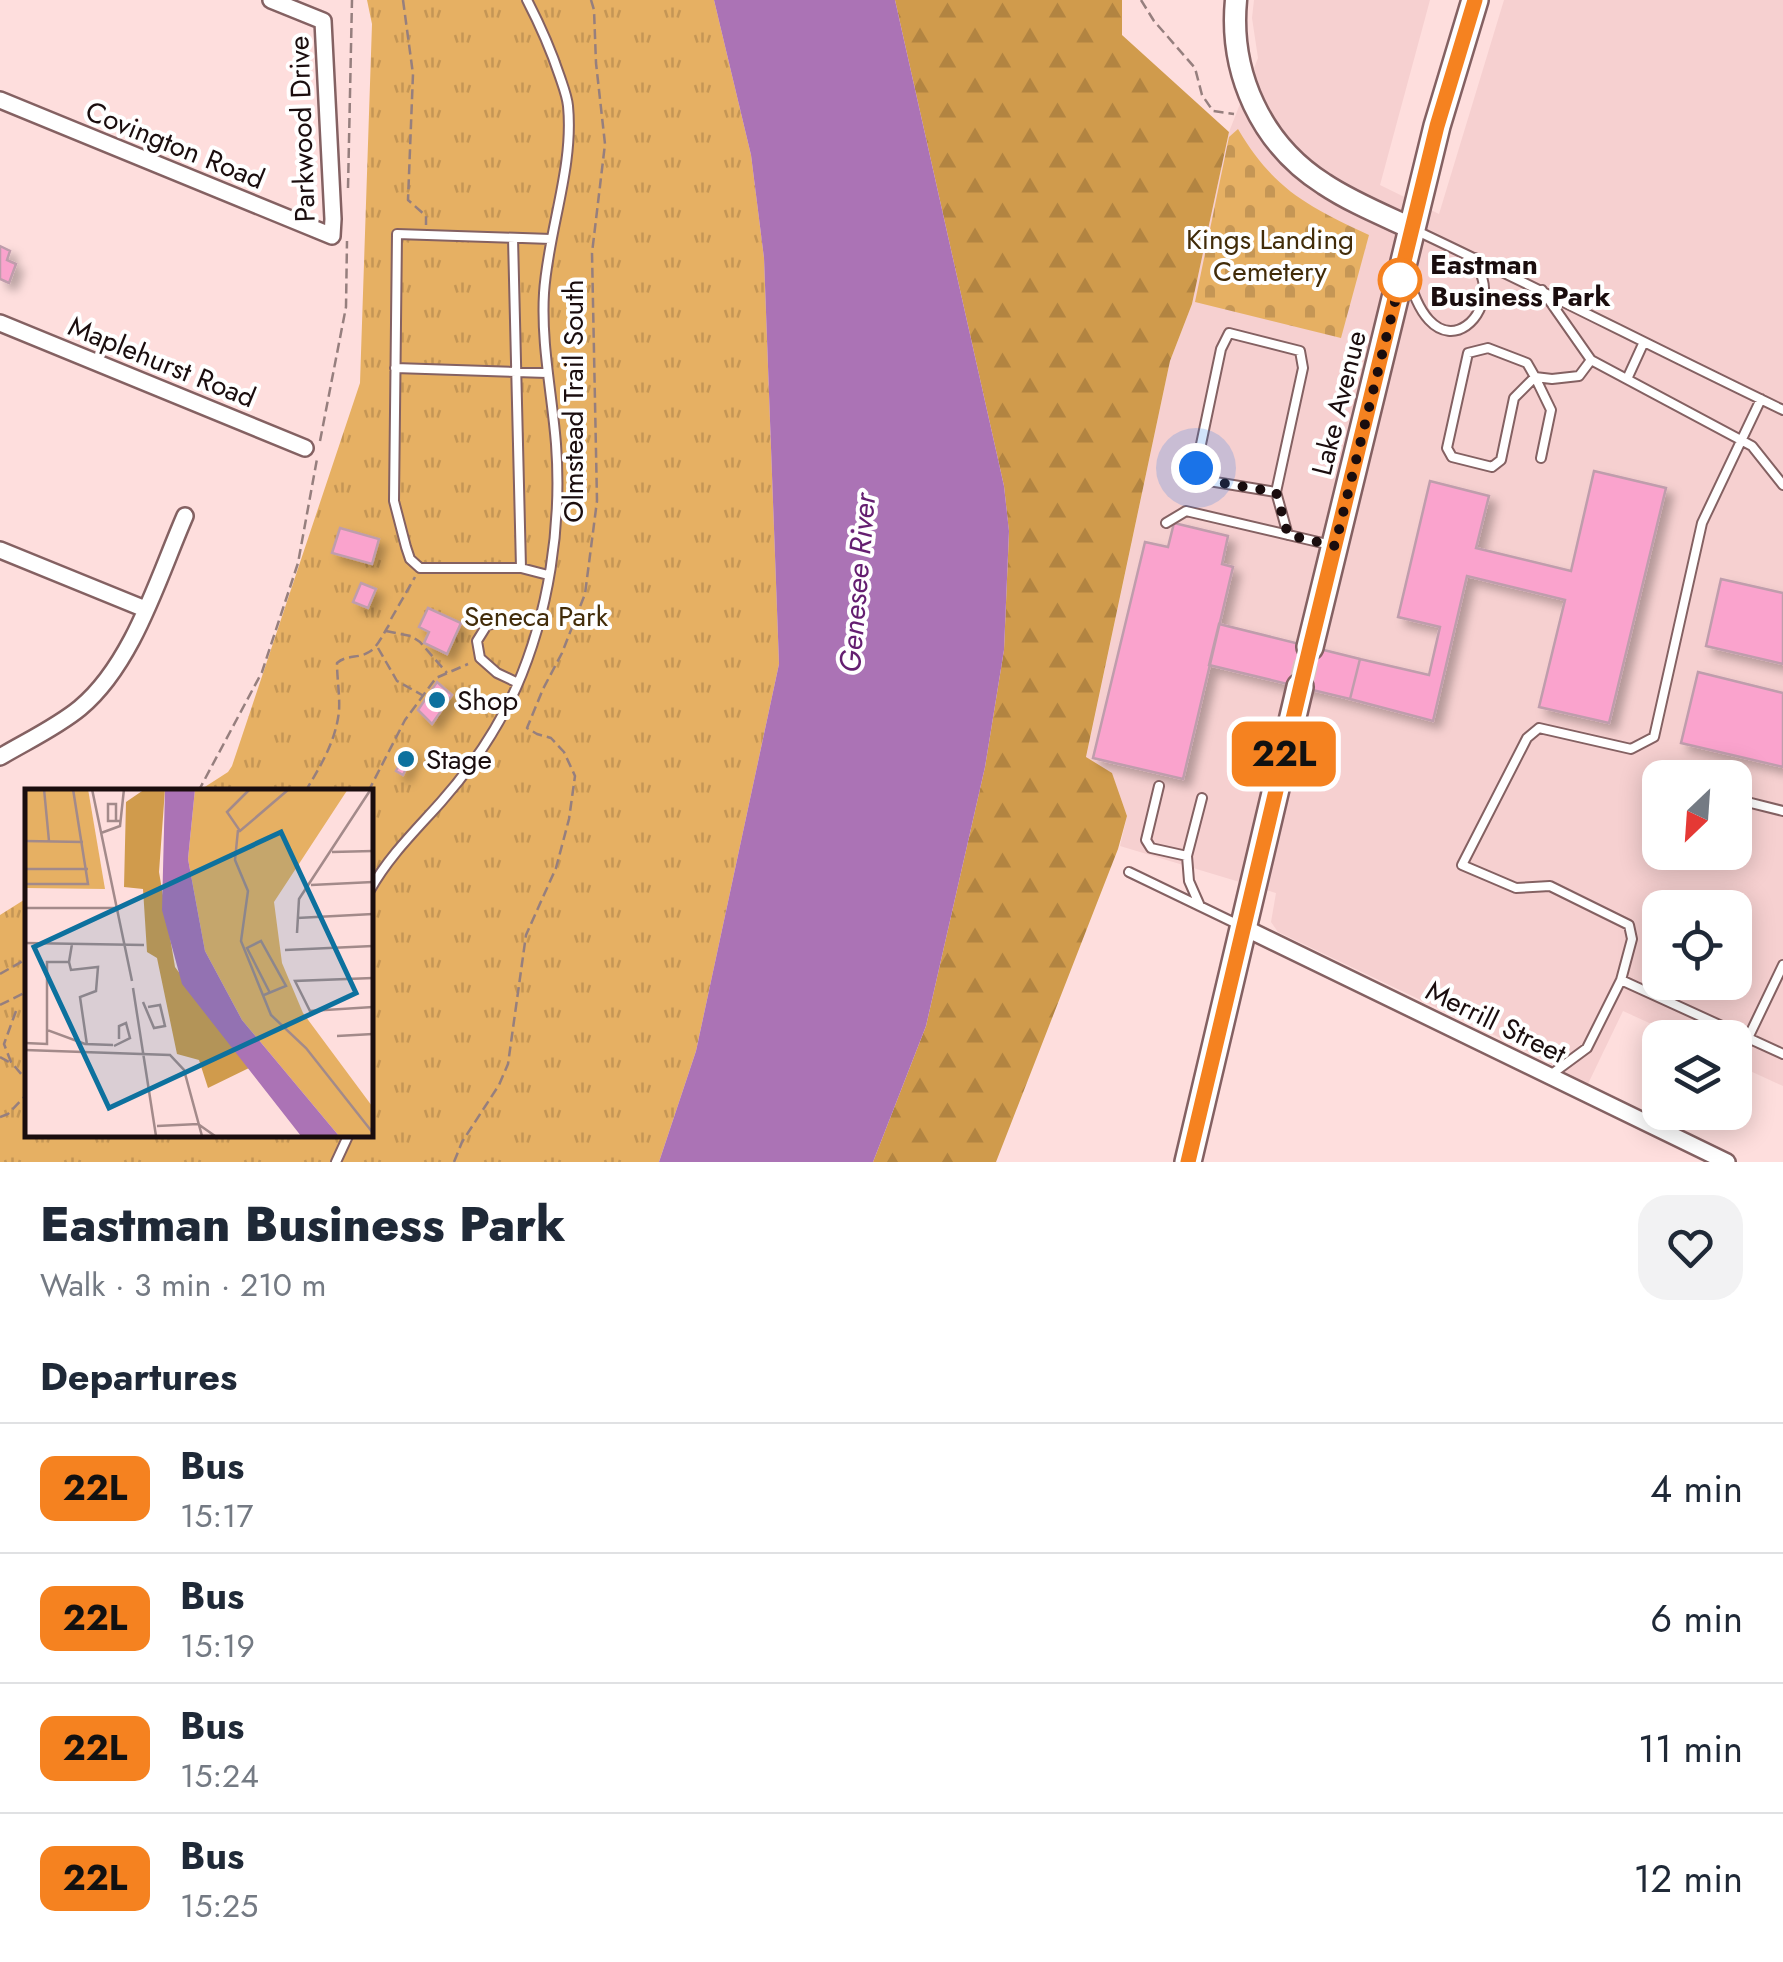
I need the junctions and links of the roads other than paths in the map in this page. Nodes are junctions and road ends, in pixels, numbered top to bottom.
1 (271, 0) edge
2 (527, 0) edge
3 (1236, 0) edge
4 (1474, 0) edge
5 (0, 100) edge
6 (1413, 229) junction
7 (339, 237) joint
8 (513, 238) junction
9 (550, 239) junction
10 (1475, 258) junction
11 (1404, 265) junction
12 (1542, 290) junction
13 (0, 323) edge
14 (1643, 344) junction
15 (1590, 360) junction
16 (395, 368) junction
17 (516, 372) junction
18 (547, 373) junction
19 (1535, 377) junction
20 (1627, 379) junction
21 (1760, 399) junction
22 (1783, 410) edge
23 (1740, 440) junction
24 (305, 448) dead end
25 (1541, 458) dead end
26 (1783, 486) edge
27 (1276, 492) junction
28 (185, 516) dead end
29 (1166, 523) dead end
30 (1288, 535) junction
31 (1335, 546) junction
32 (0, 550) edge
33 (522, 568) junction
34 (548, 575) junction
35 (145, 609) junction
36 (538, 624) junction
37 (1310, 647) tunnel mouth
38 (518, 684) junction
39 (1300, 687) tunnel mouth
40 (0, 757) edge
41 (1159, 786) dead end
42 (1202, 798) dead end
43 (1752, 803) edge
44 (1783, 811) edge
45 (1188, 856) junction
46 (1129, 872) dead end
47 (372, 887) edge
48 (1200, 906) junction
49 (1243, 927) junction
50 (1783, 964) edge
51 (1621, 980) junction
52 (1709, 1020) edge
53 (1752, 1030) edge
54 (1752, 1040) edge
55 (1783, 1054) edge
56 (1549, 1076) junction
57 (348, 1137) edge
58 (336, 1162) edge
59 (1188, 1162) edge
60 (1728, 1162) edge

1 - 7 street, Parkwood Drive
2 - 9 lane
3 - 6 street
4 - 6 main road, Lake Avenue
5 - 7 street, Covington Road
6 - 10 lane
6 - 11 main road, Lake Avenue
8 - 9 lane
8 - 16 lane
8 - 17 lane
9 - 18 lane
10 - 11 lane
10 - 12 lane
11 - 31 main road, Lake Avenue
12 - 14 lane
12 - 15 lane
13 - 24 street, Maplehurst Road
14 - 20 lane
14 - 21 lane
15 - 19 lane
15 - 20 lane
16 - 17 lane
16 - 33 lane
17 - 18 lane
17 - 33 lane
18 - 34 lane
19 - 19 lane
19 - 25 lane
20 - 23 lane
21 - 22 lane
21 - 23 lane
23 - 26 lane
23 - 51 lane
27 - 27 lane
27 - 30 lane
28 - 35 street
29 - 30 lane
30 - 31 lane
31 - 37 main road, Lake Avenue
32 - 35 street
33 - 34 lane
34 - 36 lane
35 - 40 street
36 - 38 lane
36 - 38 lane
38 - 47 lane
39 - 49 main road
41 - 45 lane
42 - 45 lane
43 - 44 lane
45 - 48 lane
46 - 48 lane
48 - 49 lane
49 - 56 street, Merrill Street
49 - 59 main road
50 - 53 lane
51 - 52 lane
51 - 56 lane
54 - 55 lane
56 - 60 street, Merrill Street
57 - 58 lane

